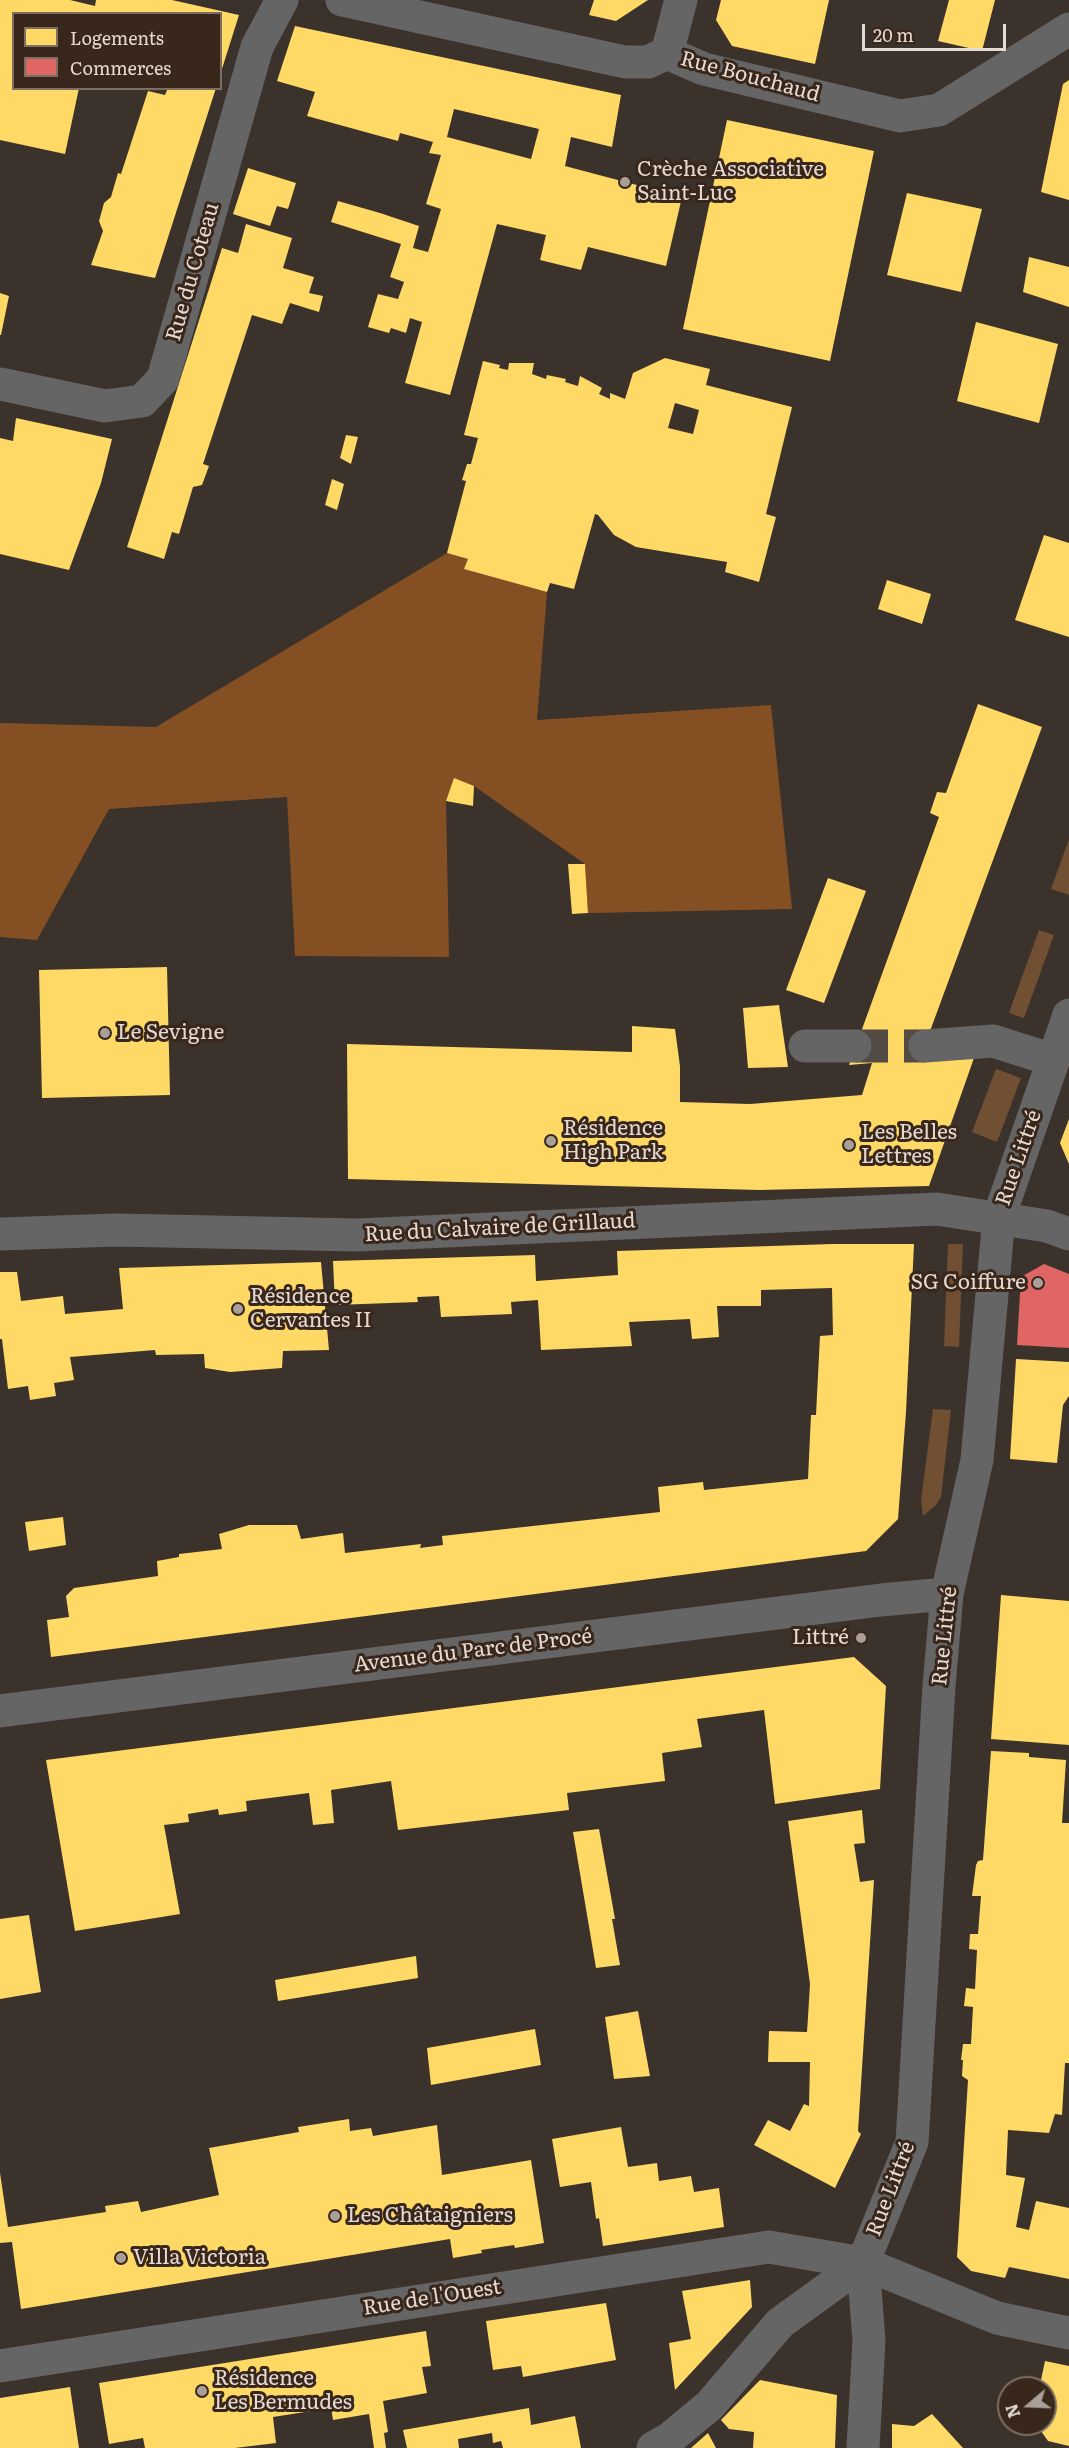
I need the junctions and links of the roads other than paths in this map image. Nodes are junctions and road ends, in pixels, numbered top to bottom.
1 (282, 0) edge
2 (342, 0) edge
3 (681, 0) edge
4 (1069, 29) edge
5 (667, 53) junction
6 (0, 384) edge
7 (1069, 1015) edge
8 (805, 1046) dead end
9 (855, 1046) tunnel mouth
10 (925, 1046) tunnel mouth
11 (1053, 1060) junction
12 (999, 1217) junction
13 (0, 1234) edge
14 (1069, 1234) edge
15 (947, 1594) junction
16 (0, 1711) edge
17 (863, 2263) junction
18 (1069, 2333) edge
19 (0, 2366) edge
20 (653, 2448) edge
21 (863, 2448) edge

1 - 6 street, Rue du Coteau
2 - 5 street, Rue Bouchaud
3 - 5 street
4 - 5 street, Rue Bouchaud
7 - 11 street, Rue Littré
8 - 9 street
10 - 11 street
11 - 12 street, Rue Littré
12 - 13 street, Rue du Calvaire de Grillaud
12 - 14 street, Rue du Calvaire de Grillaud
12 - 15 street, Rue Littré
15 - 16 street, Avenue du Parc de Procé
15 - 17 street, Rue Littré
17 - 18 street, Rue de l'Ouest
17 - 19 street, Rue de l'Ouest
17 - 20 street
17 - 21 street

